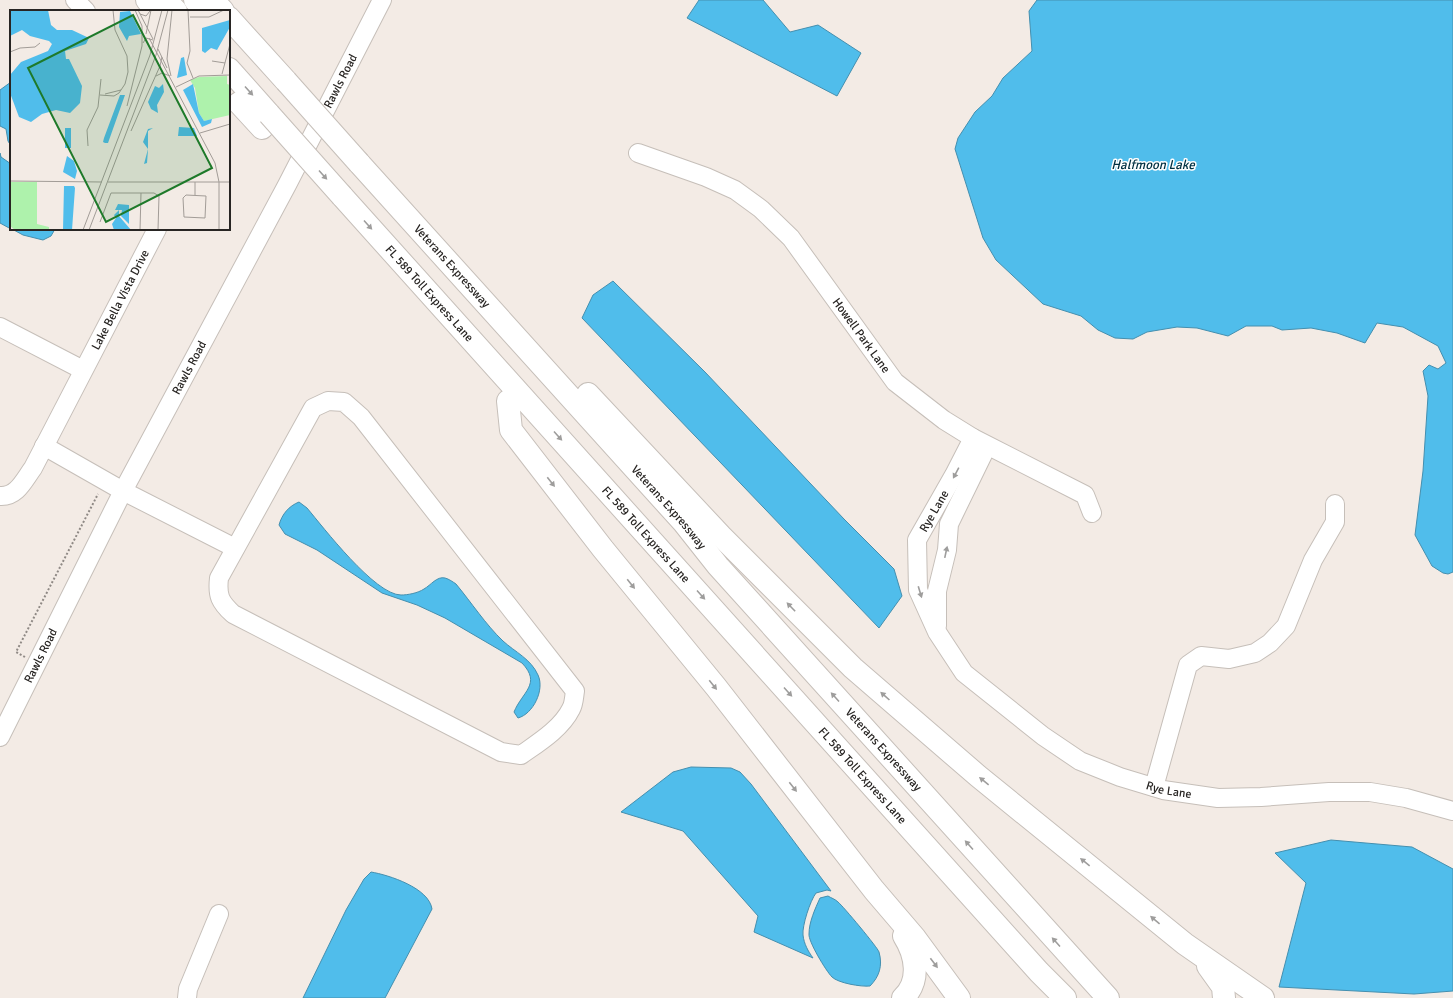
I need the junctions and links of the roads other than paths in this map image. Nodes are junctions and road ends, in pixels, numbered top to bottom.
1 (76, 0) edge
2 (146, 0) edge
3 (166, 0) edge
4 (195, 0) edge
5 (213, 0) edge
6 (382, 0) edge
7 (85, 10) edge
8 (155, 10) edge
9 (175, 10) edge
10 (204, 10) edge
11 (222, 10) edge
12 (230, 19) edge
13 (230, 39) edge
14 (230, 70) edge
15 (283, 87) junction
16 (230, 93) edge
17 (266, 121) junction
18 (638, 154) dead end
19 (356, 169) junction
20 (338, 203) junction
21 (156, 230) edge
22 (0, 327) edge
23 (508, 328) junction
24 (83, 370) junction
25 (508, 400) junction
26 (980, 442) junction
27 (44, 446) junction
28 (123, 491) junction
29 (0, 496) edge
30 (1335, 504) dead end
31 (1092, 513) dead end
32 (931, 516) junction
33 (949, 524) junction
34 (235, 548) junction
35 (718, 566) junction
36 (918, 571) junction
37 (941, 572) junction
38 (937, 632) junction
39 (0, 737) edge
40 (1154, 788) junction
41 (1453, 811) edge
42 (874, 890) junction
43 (219, 914) dead end
44 (1185, 944) junction
45 (1030, 972) junction
46 (187, 998) edge
47 (903, 998) edge
48 (960, 998) edge
49 (1044, 998) edge
50 (1065, 998) edge
51 (1108, 998) edge
52 (1224, 998) edge
53 (1263, 998) edge

1 - 7 street
2 - 8 highway
3 - 9 highway
4 - 10 highway
5 - 11 highway
6 - 28 street, Rawls Road
12 - 15 highway, Veterans Expressway
13 - 15 highway
14 -> 17 highway
15 - 19 highway, Veterans Expressway, bridge
16 - 17 highway
17 -> 20 highway
18 - 26 street, Howell Park Lane
19 - 23 highway, Veterans Expressway
19 - 35 highway, FL 589 Toll Express Lane
20 - 25 highway
20 -> 45 highway, FL 589 Toll Express Lane
21 - 24 street, Lake Bella Vista Drive
22 - 24 street
23 - 35 highway, Veterans Expressway
44 -> 23 highway
24 - 27 street, Lake Bella Vista Drive
25 -> 42 highway
25 - 45 highway
26 - 31 street, Howell Park Lane
26 -> 32 street, Rye Lane
26 - 33 street, Rye Lane
27 - 28 street
27 - 29 street, Lake Bella Vista Drive
28 - 34 street
28 - 39 street, Rawls Road
30 - 40 street
32 - 33 street
32 - 36 street, Rye Lane
37 -> 33 street, Rye Lane
34 - 34 street
51 -> 35 highway, Veterans Expressway
36 - 37 street
36 -> 38 street, Rye Lane
37 - 38 street, Rye Lane
38 - 40 street, Rye Lane
40 - 41 street, Rye Lane
42 - 47 highway
42 -> 48 highway
43 - 46 street
44 - 52 highway
44 - 53 highway
45 - 49 highway
45 - 50 highway, FL 589 Toll Express Lane

